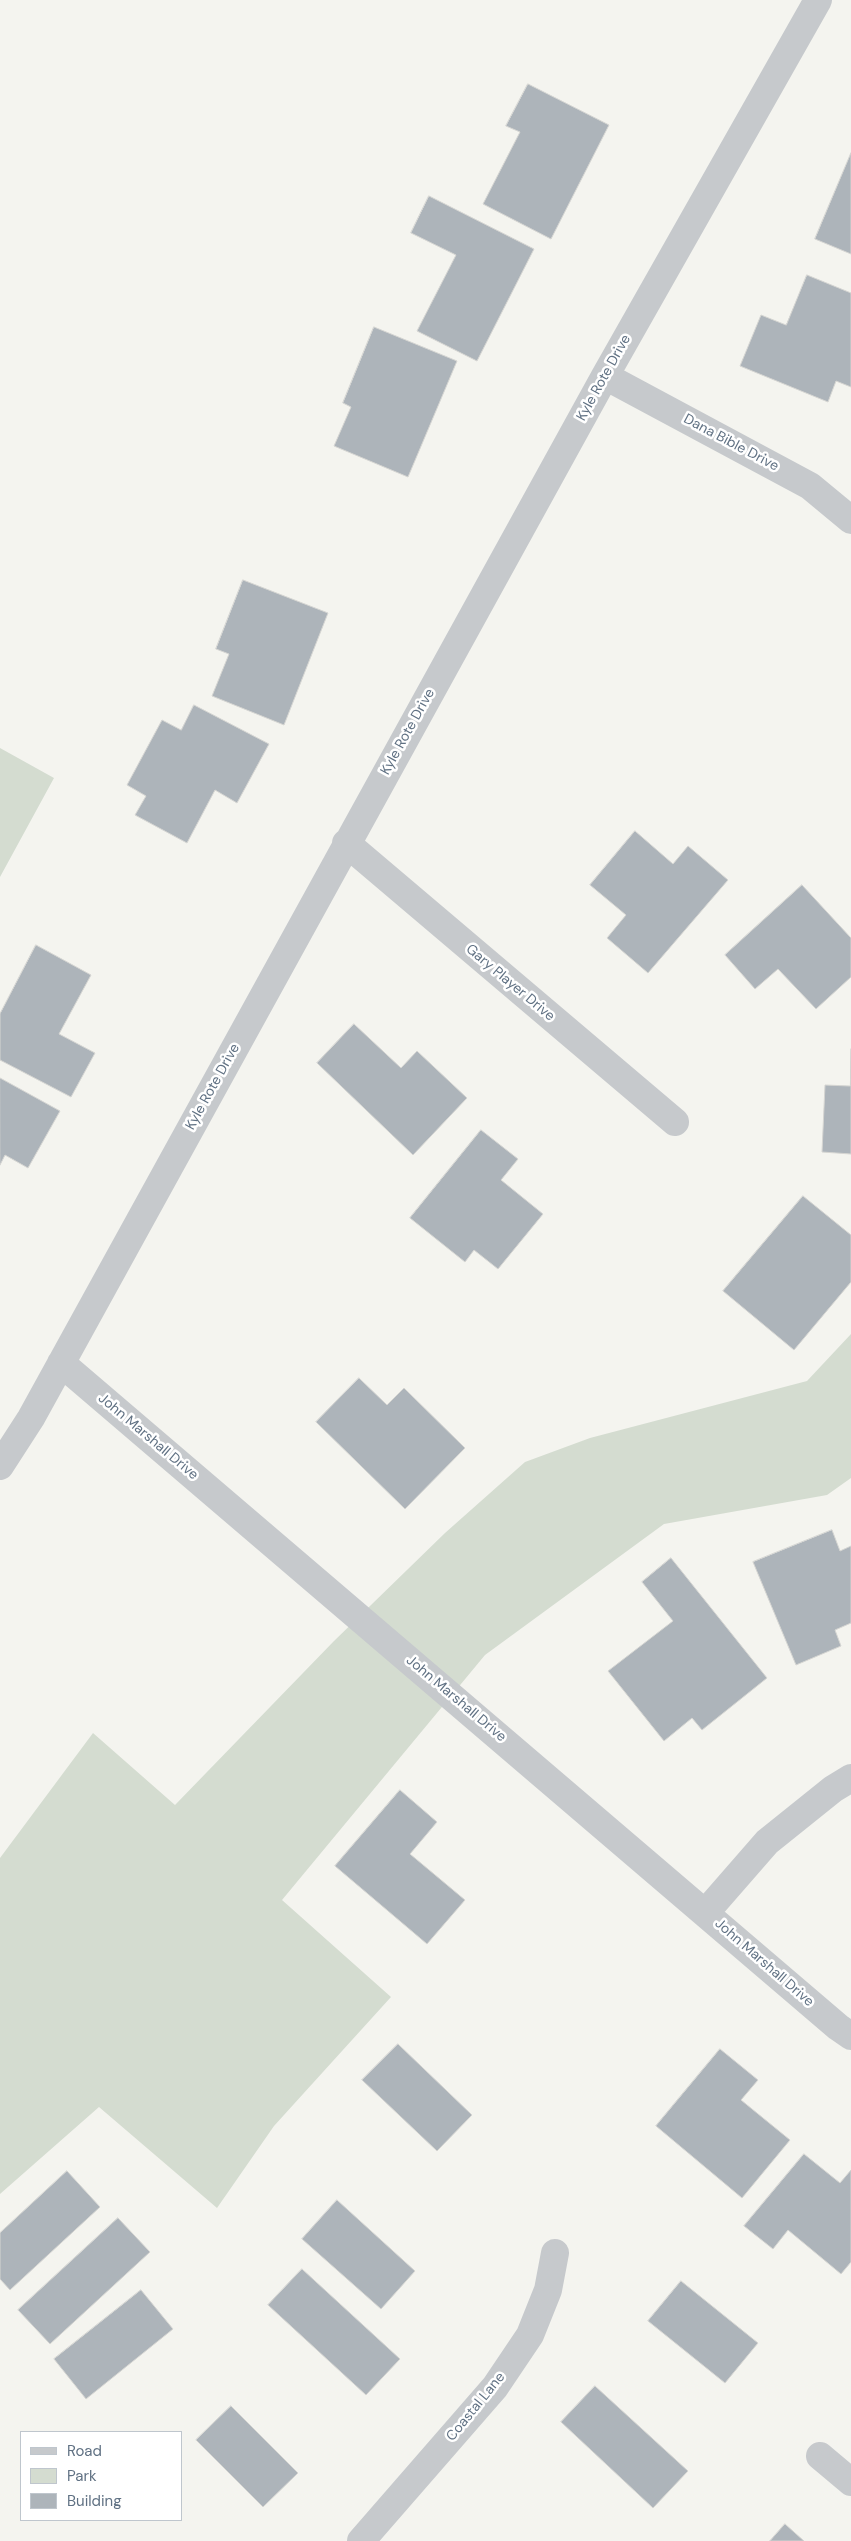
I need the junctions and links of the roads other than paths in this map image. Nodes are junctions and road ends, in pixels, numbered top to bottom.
1 (818, 0) edge
2 (605, 376) junction
3 (851, 520) edge
4 (346, 843) junction
5 (675, 1122) dead end
6 (62, 1363) junction
7 (0, 1466) edge
8 (851, 1778) edge
9 (706, 1912) junction
10 (851, 2036) edge
11 (555, 2253) dead end
12 (820, 2456) dead end
13 (851, 2482) edge
14 (361, 2541) edge

1 - 2 street, Kyle Rote Drive
2 - 3 street, Dana Bible Drive
2 - 4 street, Kyle Rote Drive
4 - 5 street, Gary Player Drive
4 - 6 street, Kyle Rote Drive
6 - 7 street, Kyle Rote Drive
6 - 9 street, John Marshall Drive
8 - 9 street
9 - 10 street, John Marshall Drive
11 - 14 street, Coastal Lane
12 - 13 street

